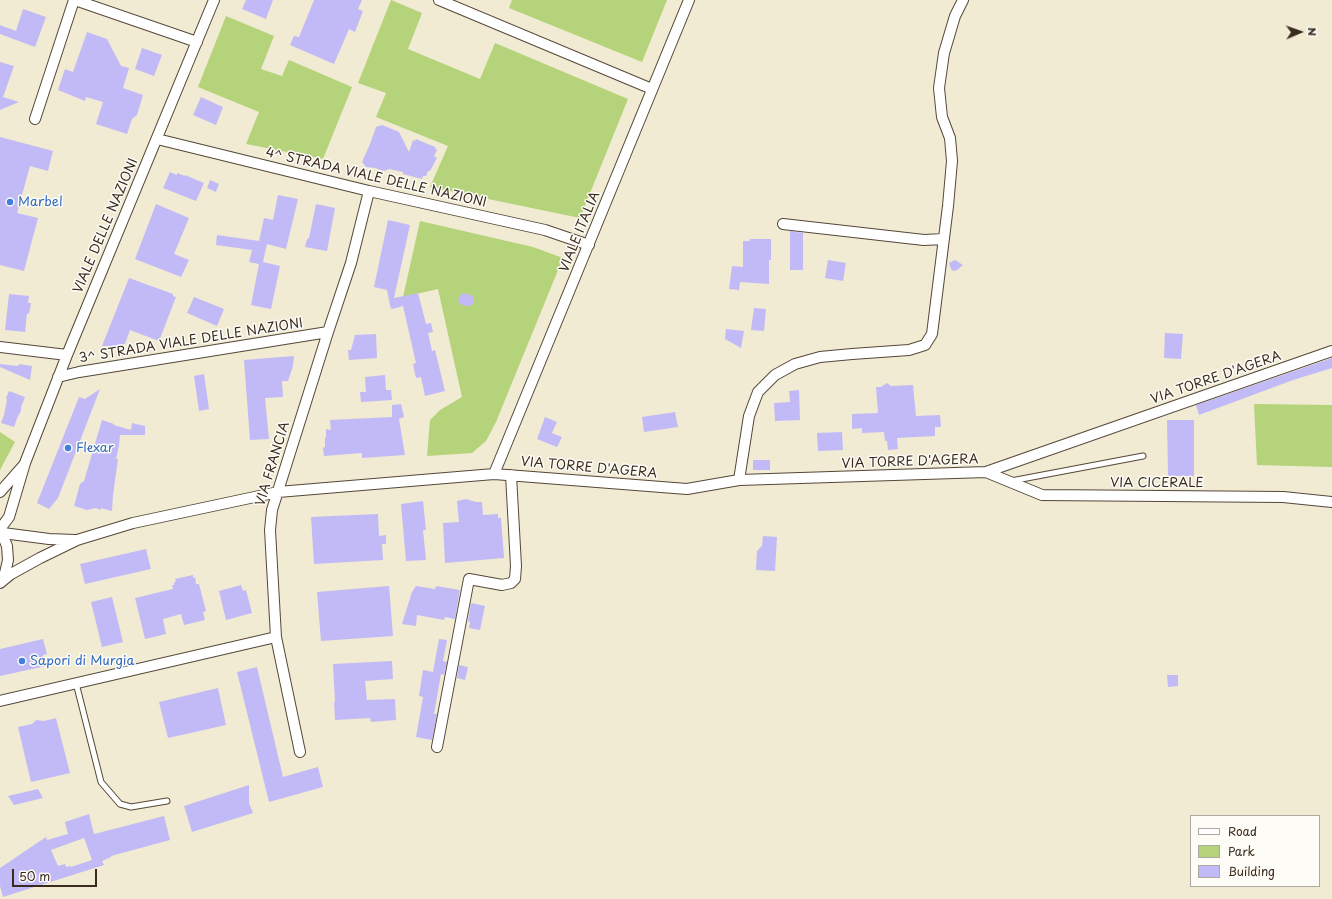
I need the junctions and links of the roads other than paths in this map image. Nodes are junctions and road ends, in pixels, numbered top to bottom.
1 (75, 0) edge
2 (214, 0) edge
3 (439, 0) edge
4 (689, 0) edge
5 (963, 0) edge
6 (197, 42) junction
7 (652, 89) junction
8 (35, 119) dead end
9 (157, 139) junction
10 (369, 191) junction
11 (783, 224) dead end
12 (944, 239) junction
13 (589, 245) junction
14 (328, 332) junction
15 (0, 347) edge
16 (1332, 351) edge
17 (67, 354) junction
18 (58, 377) junction
19 (1144, 456) dead end
20 (26, 463) junction
21 (986, 472) junction
22 (494, 474) junction
23 (511, 475) junction
24 (739, 480) junction
25 (1008, 482) junction
26 (0, 492) edge
27 (278, 492) junction
28 (1332, 502) edge
29 (1, 530) edge
30 (77, 540) junction
31 (0, 582) edge
32 (276, 638) junction
33 (76, 683) junction
34 (0, 701) edge
35 (437, 747) dead end
36 (300, 752) dead end
37 (168, 800) dead end

1 - 6 street
1 - 8 street
2 - 6 street, VIALE DELLE NAZIONI
3 - 7 street
4 - 7 street, VIALE ITALIA
5 - 12 street
6 - 9 street, VIALE DELLE NAZIONI
7 - 13 street, VIALE ITALIA
9 - 10 street, 4^ STRADA VIALE DELLE NAZIONI
9 - 17 street, VIALE DELLE NAZIONI
10 - 13 street, 4^ STRADA VIALE DELLE NAZIONI
10 - 14 street, VIA FRANCIA
11 - 12 street
12 - 24 street
13 - 22 street, VIALE ITALIA
14 - 18 street, 3^ STRADA VIALE DELLE NAZIONI
14 - 27 street, VIA FRANCIA
15 - 17 street
16 - 21 street, VIA TORRE D'AGERA
17 - 18 street, VIALE DELLE NAZIONI
18 - 20 street, VIALE DELLE NAZIONI
19 - 25 lane
20 - 26 street, VIALE DELLE NAZIONI
20 - 29 street, VIALE DELLE NAZIONI
21 - 24 street, VIA TORRE D'AGERA
21 - 25 street, VIA CICERALE
22 - 23 street, VIA TORRE D'AGERA
22 - 27 street, VIA TORRE D'AGERA
23 - 24 street, VIA TORRE D'AGERA
23 - 35 street
25 - 28 street, VIA CICERALE
27 - 30 street, VIA TORRE D'AGERA
27 - 32 street, VIA FRANCIA
29 - 30 street
29 - 31 street
30 - 31 street
32 - 33 street
32 - 36 street, VIA FRANCIA
33 - 34 street
33 - 37 lane

